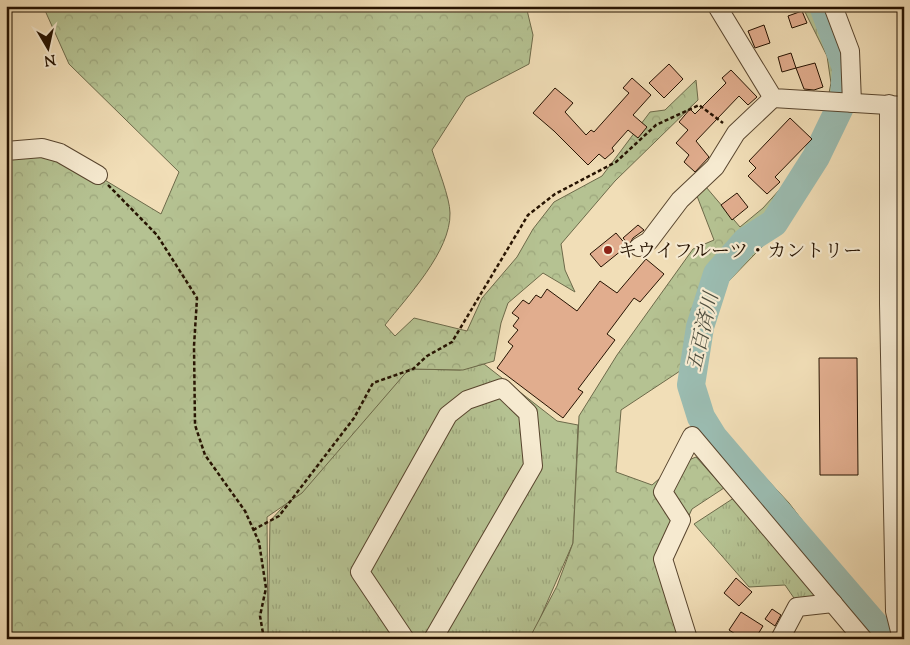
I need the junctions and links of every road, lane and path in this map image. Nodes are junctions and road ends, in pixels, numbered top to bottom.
1 (717, 6) edge
2 (833, 6) edge
3 (773, 98) junction
4 (852, 103) junction
5 (897, 105) edge
6 (736, 133) junction
7 (6, 152) edge
8 (98, 175) joint
9 (639, 247) dead end
10 (897, 304) edge
11 (253, 530) junction
12 (833, 603) junction
13 (264, 639) edge
14 (405, 639) edge
15 (433, 639) edge
16 (688, 639) edge
17 (780, 639) edge
18 (863, 639) edge
19 (902, 639) edge

1 - 3 street
2 - 4 street
3 - 4 street
3 - 6 street
4 - 5 street
5 - 10 street
6 - 9 street
6 - 11 path
7 - 8 street
8 - 11 path
10 - 19 street
11 - 13 path
12 - 16 street
12 - 17 street
12 - 18 street
14 - 15 street

